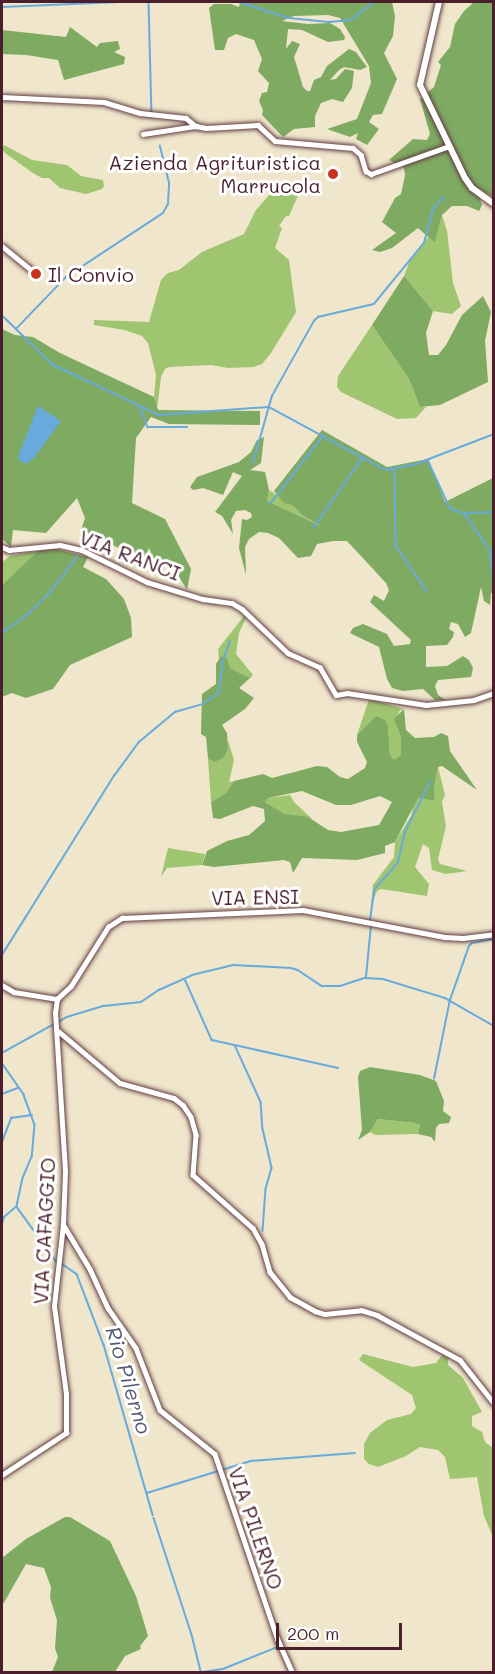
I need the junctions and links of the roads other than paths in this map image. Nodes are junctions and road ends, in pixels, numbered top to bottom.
1 (439, 2) edge
2 (2, 97) edge
3 (196, 126) junction
4 (143, 134) dead end
5 (449, 146) junction
6 (494, 204) edge
7 (2, 246) edge
8 (35, 273) dead end
9 (2, 547) edge
10 (494, 693) edge
11 (494, 934) edge
12 (2, 985) edge
13 (57, 999) junction
14 (57, 1028) junction
15 (63, 1224) junction
16 (494, 1403) edge
17 (2, 1475) edge
18 (292, 1672) edge

1 - 5 street
2 - 3 street
3 - 4 street
3 - 5 street
5 - 6 street
7 - 8 street
9 - 10 street, VIA RANCI
11 - 13 street, VIA ENSI
12 - 13 street
13 - 14 street, VIA CAFAGGIO
14 - 15 street, VIA CAFAGGIO
14 - 16 street
15 - 17 street, VIA CAFAGGIO
15 - 18 street, VIA PILERNO

